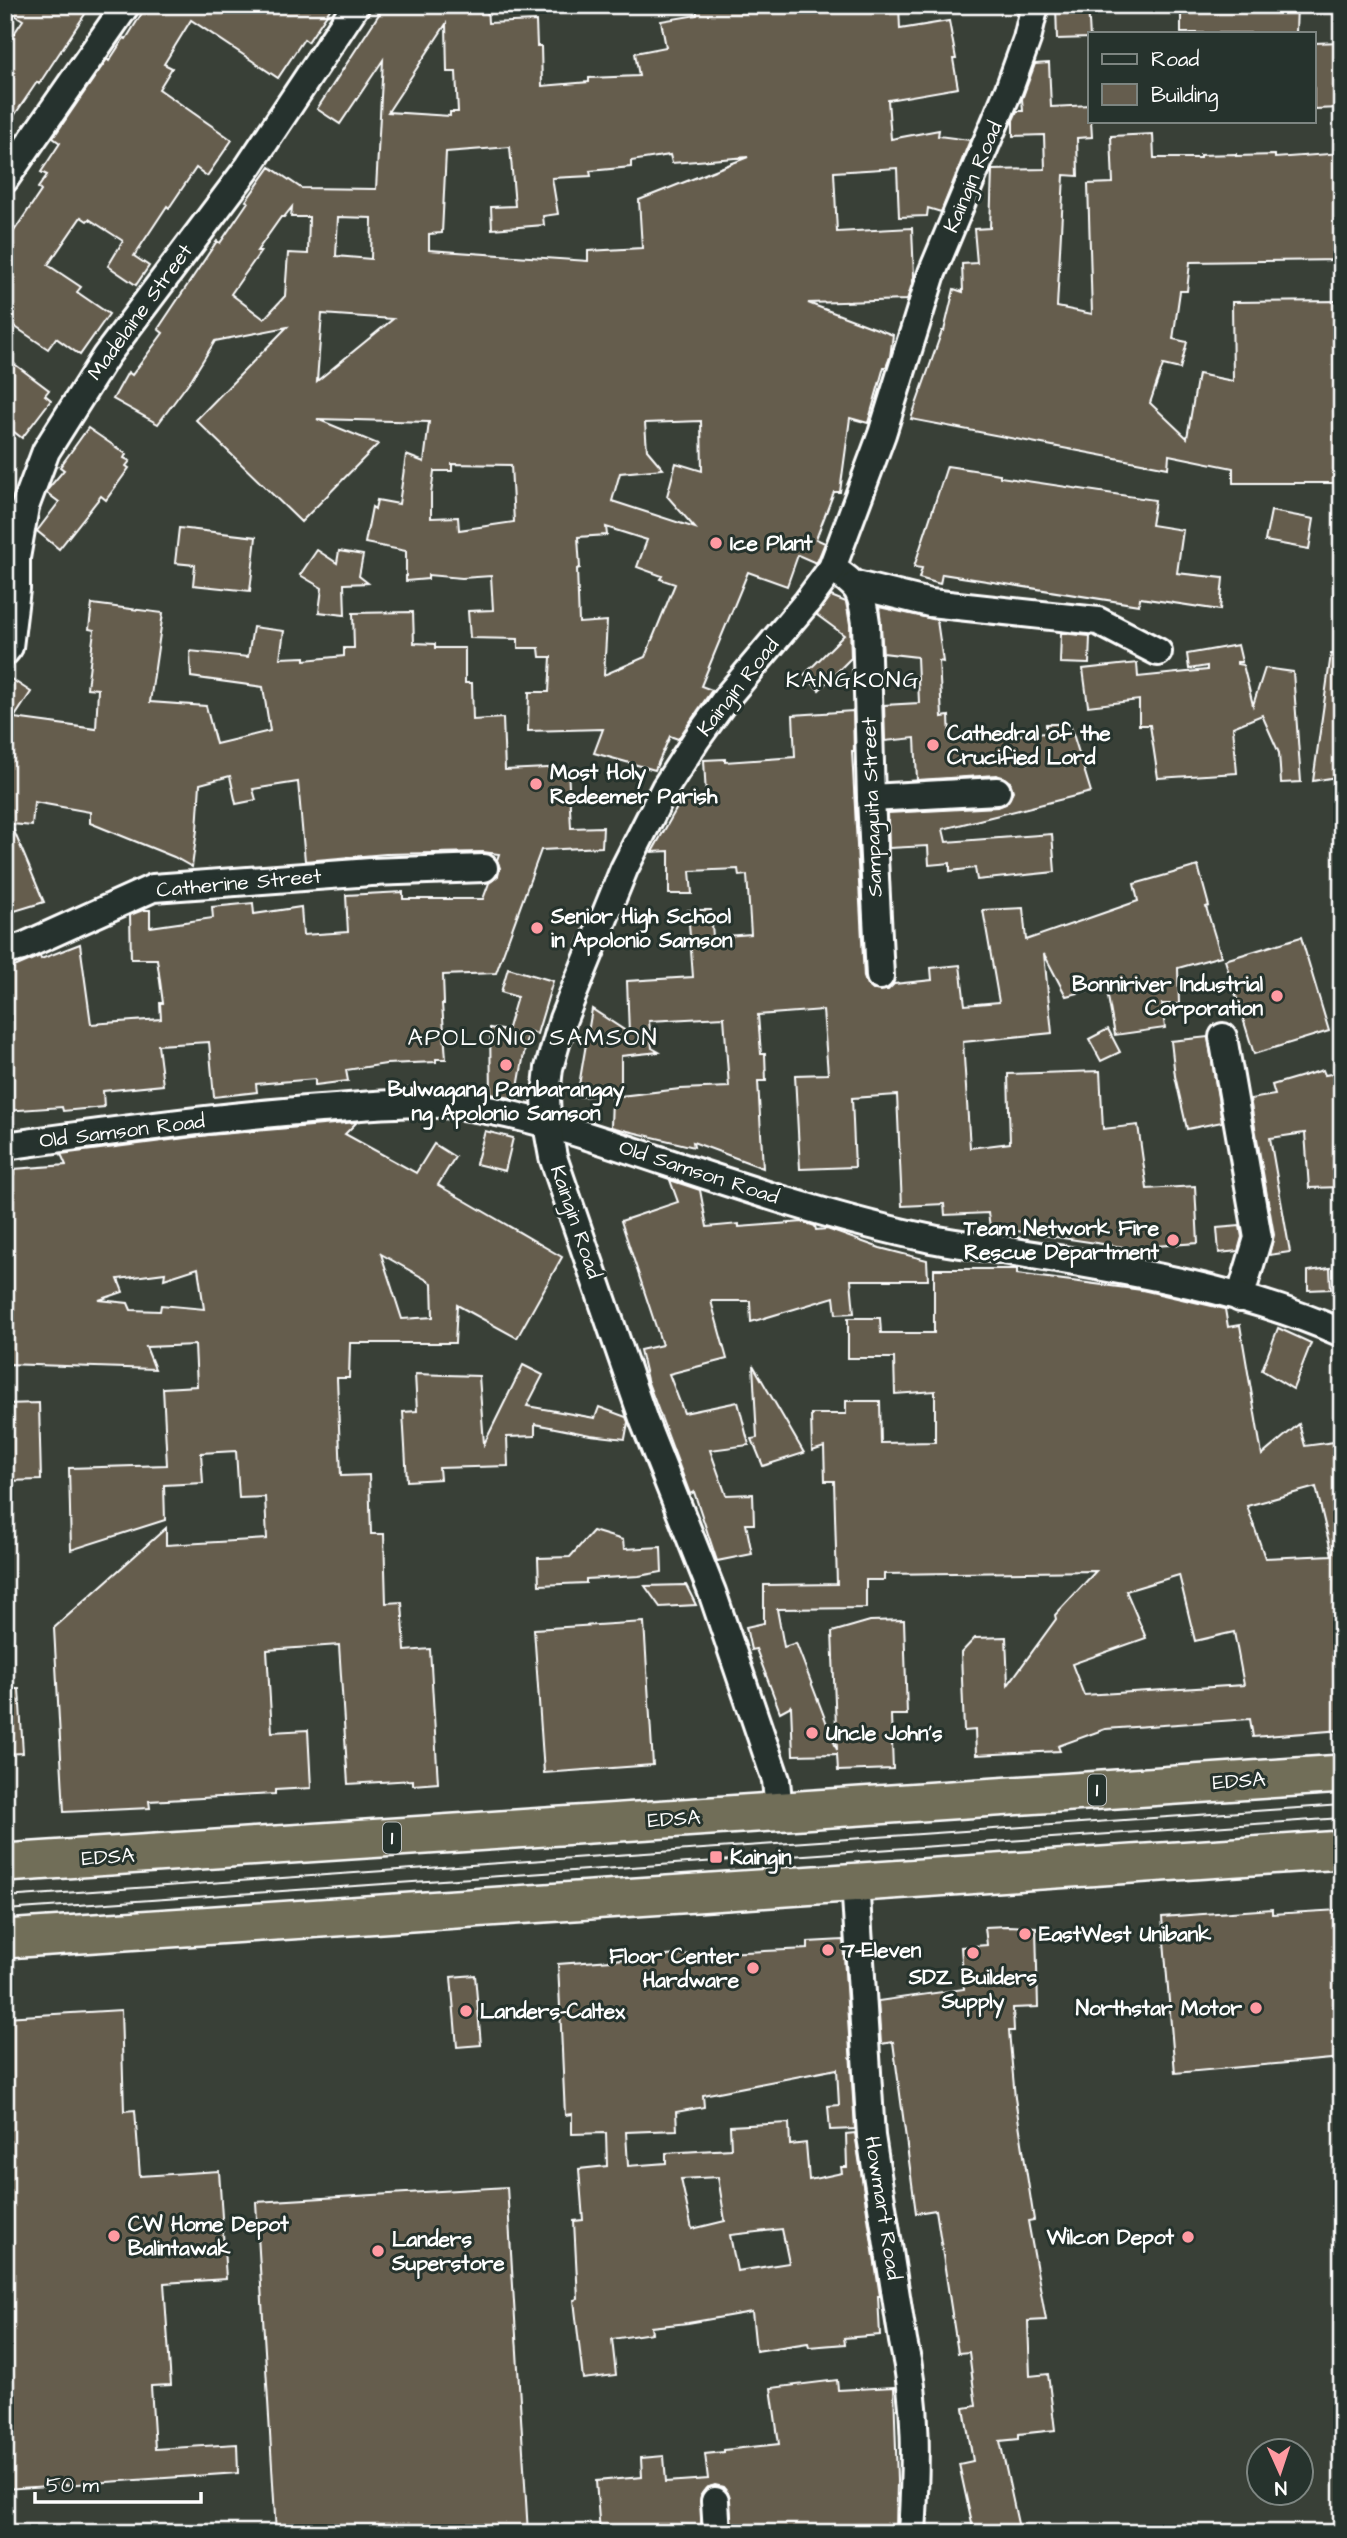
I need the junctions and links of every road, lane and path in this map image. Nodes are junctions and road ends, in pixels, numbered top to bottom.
1 (126, 5) edge
2 (356, 5) edge
3 (1035, 5) edge
4 (5, 179) edge
5 (11, 556) edge
6 (832, 569) junction
7 (856, 585) junction
8 (5, 652) edge
9 (1158, 652) dead end
10 (997, 790) dead end
11 (872, 798) junction
12 (484, 868) dead end
13 (5, 951) edge
14 (880, 976) dead end
15 (1223, 1037) dead end
16 (547, 1124) junction
17 (5, 1146) edge
18 (1240, 1298) junction
19 (1342, 1333) edge
20 (1342, 1774) edge
21 (779, 1812) junction
22 (1342, 1850) edge
23 (5, 1863) edge
24 (855, 1881) junction
25 (5, 1939) edge
26 (715, 2501) dead end
27 (717, 2533) edge
28 (912, 2533) edge

1 - 4 street
2 - 5 street, Madelaine Street
3 - 6 street, Kaingin Road
5 - 8 street, Madelaine Street
6 - 7 street
6 - 16 street, Kaingin Road
7 - 9 street
7 - 11 street, Sampaguita Street
10 - 11 street
11 - 14 street, Sampaguita Street
12 - 13 street, Catherine Street
15 - 18 street
16 - 17 street, Old Samson Road
16 - 18 street, Old Samson Road
16 - 21 street, Kaingin Road
18 - 19 street, Old Samson Road
20 - 21 highway, EDSA / 1
21 - 23 highway, EDSA / 1
22 - 24 highway
24 - 25 highway
24 - 28 street, Howmart Road
26 - 27 street

